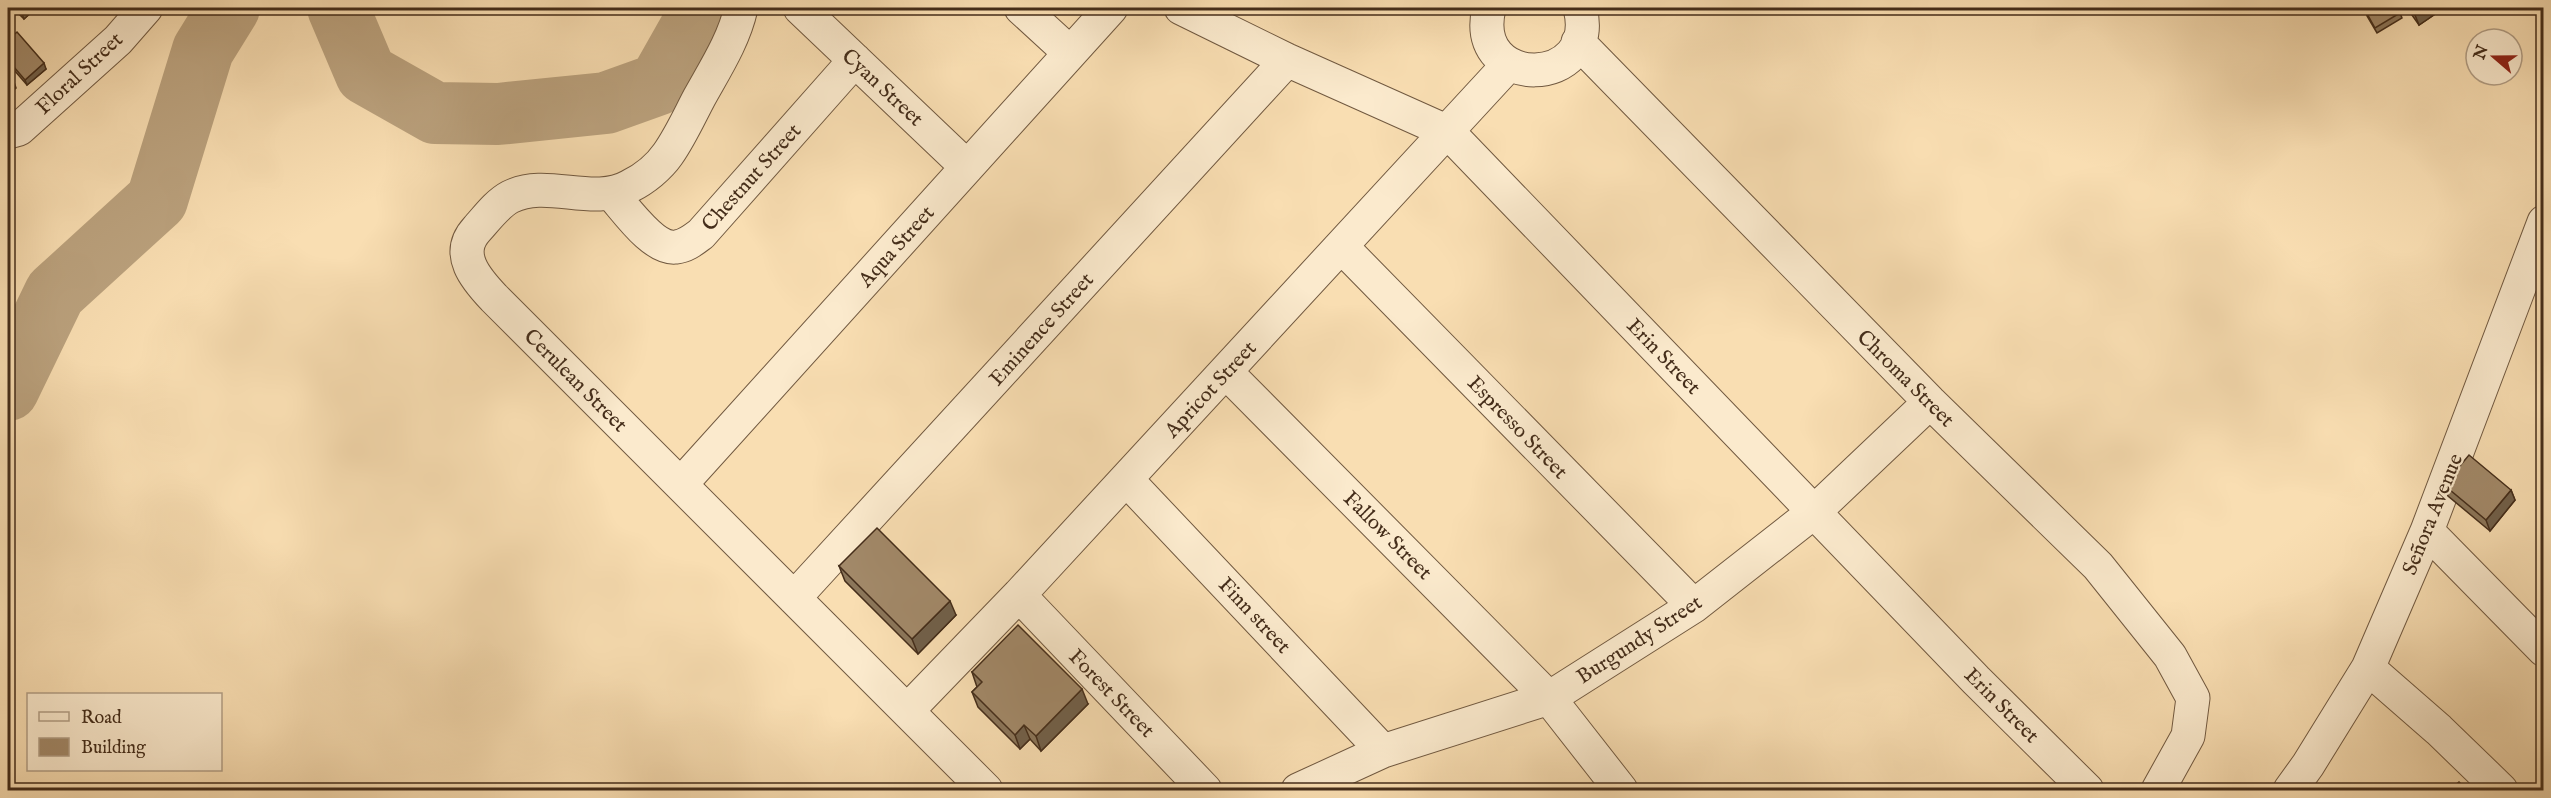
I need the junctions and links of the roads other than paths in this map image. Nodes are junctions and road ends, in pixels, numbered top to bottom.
1 (146, 8) edge
2 (741, 8) edge
3 (800, 8) edge
4 (1021, 8) edge
5 (1111, 8) edge
6 (1181, 8) edge
7 (1487, 8) edge
8 (1580, 8) edge
9 (1578, 42) junction
10 (1069, 52) junction
11 (855, 60) junction
12 (1287, 60) junction
13 (1509, 64) junction
14 (8, 132) edge
15 (1448, 132) junction
16 (967, 167) junction
17 (611, 193) junction
18 (2544, 222) edge
19 (1342, 247) junction
20 (1226, 372) junction
21 (1930, 402) junction
22 (1126, 479) junction
23 (681, 484) junction
24 (1814, 512) junction
25 (2427, 531) junction
26 (1019, 595) junction
27 (794, 598) junction
28 (1694, 606) junction
29 (2544, 650) edge
30 (2368, 668) junction
31 (1549, 698) junction
32 (907, 711) junction
33 (1383, 751) junction
34 (986, 790) edge
35 (1205, 790) edge
36 (1298, 790) edge
37 (1620, 790) edge
38 (2087, 790) edge
39 (2158, 790) edge
40 (2290, 790) edge
41 (2502, 790) edge

1 - 14 street, Floral Street
2 - 17 street, Cerulean Street
3 - 11 street, Cyan Street
4 - 10 street
5 - 10 street, Aqua Street
6 - 12 street, Erin Street
7 - 13 street
8 - 9 street
9 - 13 street
9 - 21 street, Chroma Street
10 - 16 street, Aqua Street
11 - 16 street, Cyan Street
11 - 17 street, Chestnut Street
12 - 15 street, Erin Street
12 - 27 street, Eminence Street
13 - 15 street, Apricot Street
15 - 19 street, Apricot Street
15 - 24 street, Erin Street
16 - 23 street, Aqua Street
17 - 23 street, Cerulean Street
18 - 25 street, Señora Avenue
19 - 20 street, Apricot Street
19 - 28 street, Espresso Street
20 - 22 street, Apricot Street
20 - 31 street, Fallow Street
21 - 24 street, Burgundy Street
21 - 39 street, Chroma Street
22 - 26 street, Apricot Street
22 - 33 street, Finn street
23 - 27 street, Cerulean Street
24 - 28 street, Burgundy Street
24 - 38 street, Erin Street
25 - 29 street
25 - 30 street, Señora Avenue
26 - 32 street, Apricot Street
26 - 35 street, Forest Street
27 - 32 street, Cerulean Street
28 - 31 street, Burgundy Street
30 - 40 street, Señora Avenue
30 - 41 street
31 - 33 street, Burgundy Street
31 - 37 street, Fallow Street
32 - 34 street, Cerulean Street
33 - 36 street, Burgundy Street

